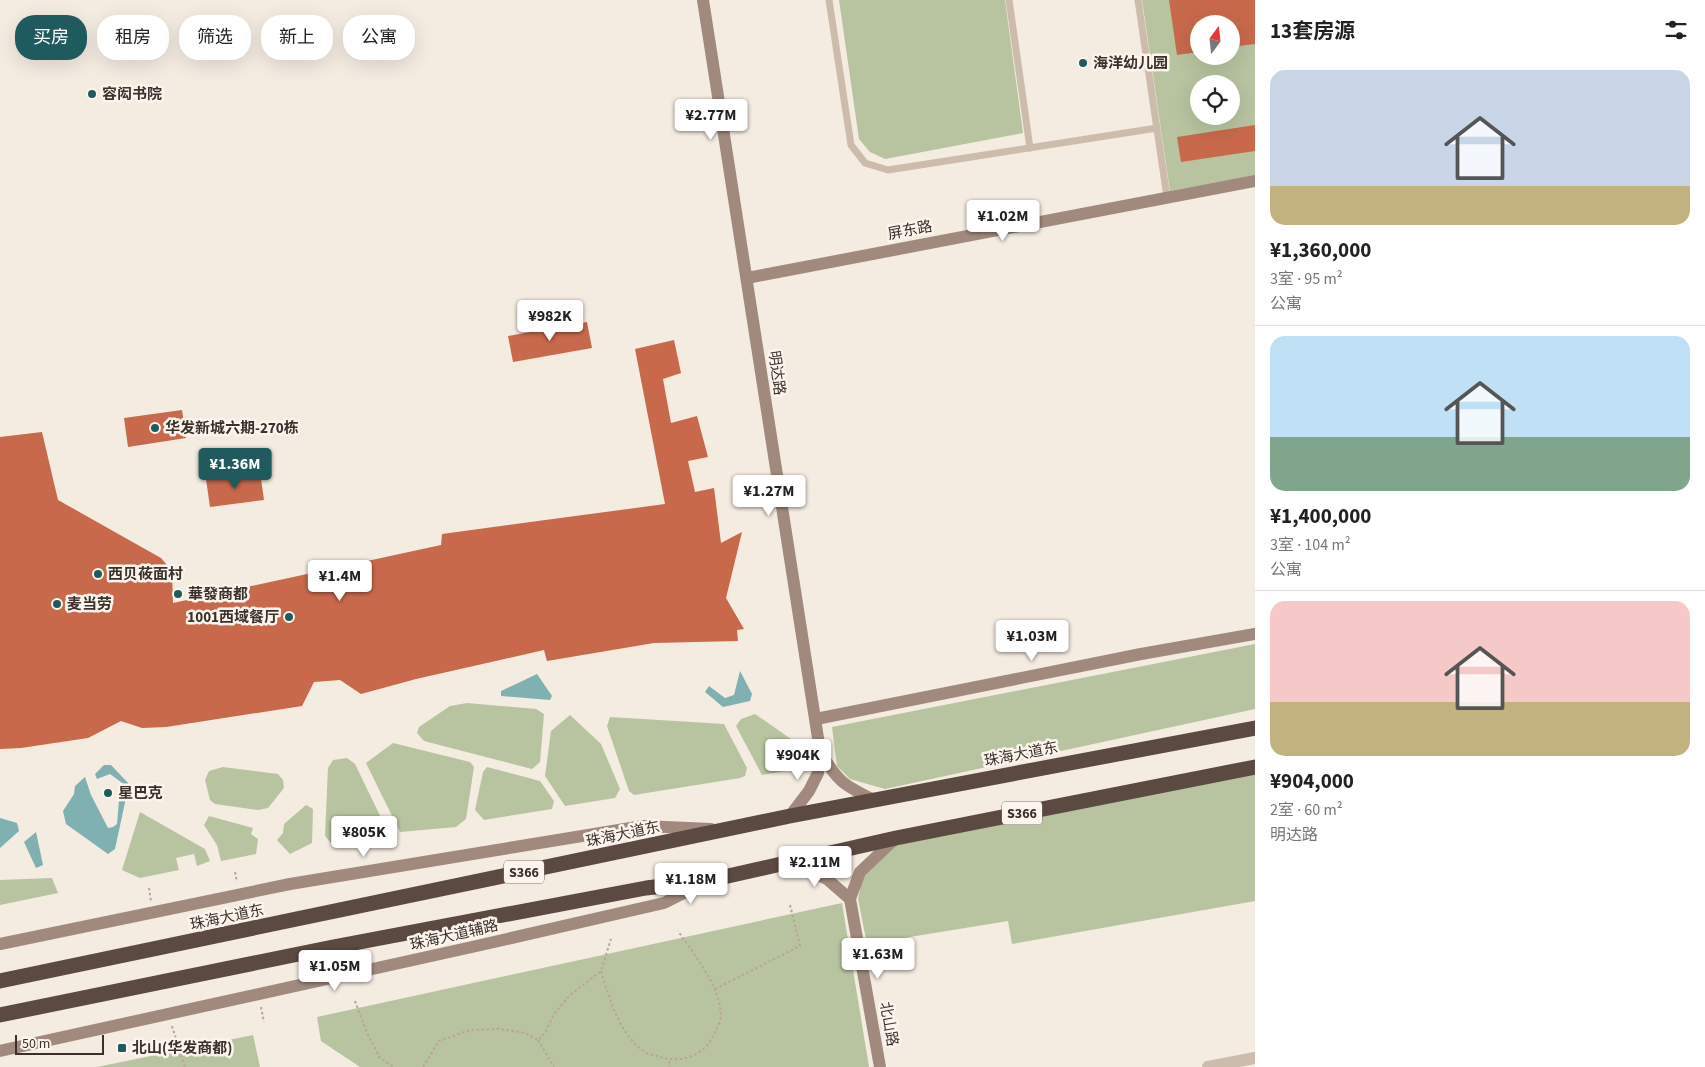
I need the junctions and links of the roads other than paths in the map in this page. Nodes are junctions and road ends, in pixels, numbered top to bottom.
1 (702, 0) edge
2 (829, 0) edge
3 (1009, 0) edge
4 (1138, 0) edge
5 (1157, 128) junction
6 (1030, 148) junction
7 (1255, 181) edge
8 (1166, 197) junction
9 (747, 278) junction
10 (1255, 634) edge
11 (816, 719) junction
12 (1255, 728) edge
13 (820, 751) junction
14 (1255, 768) edge
15 (874, 800) junction
16 (790, 816) junction
17 (726, 830) junction
18 (896, 838) junction
19 (789, 862) junction
20 (706, 882) junction
21 (850, 898) junction
22 (3, 943) edge
23 (0, 981) edge
24 (0, 1015) edge
25 (0, 1051) edge
26 (1255, 1058) edge
27 (880, 1067) edge
28 (1208, 1067) edge

1 - 9 street, 明达路
2 - 6 lane
3 - 6 lane
4 - 5 lane
5 - 6 lane
5 - 8 lane
7 - 8 street, 屏东路
8 - 9 street, 屏东路
9 - 11 street, 明达路
10 - 11 street
11 - 13 street, 明达路
12 - 15 highway, 珠海大道东 / S366
13 - 15 street, 明达路
13 - 16 street, 明达路
14 - 18 highway, S366
15 - 16 highway, 珠海大道东 / S366
16 - 17 highway, 珠海大道东 / S366
17 - 22 street
17 - 23 highway, 珠海大道东 / S366
18 - 19 highway, S366
18 - 21 street
19 - 20 highway, S366
19 - 21 street
20 - 24 highway, S366
20 - 25 street, 珠海大道辅路
21 - 27 street, 北山路
26 - 28 street

